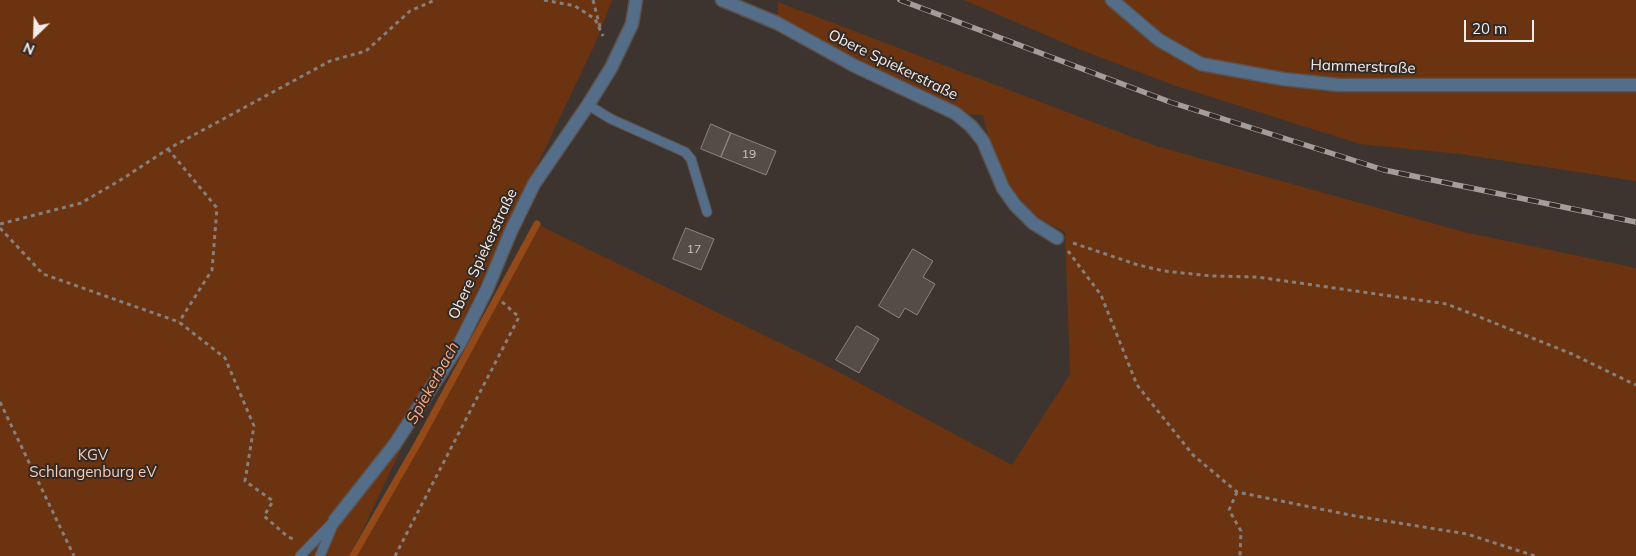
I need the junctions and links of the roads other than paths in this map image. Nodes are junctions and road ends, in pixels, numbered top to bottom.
1 (636, 0) edge
2 (722, 0) edge
3 (1112, 0) edge
4 (1636, 85) edge
5 (588, 105) junction
6 (707, 212) dead end
7 (1057, 238) road end
8 (335, 520) junction
9 (300, 556) edge
10 (320, 556) edge

1 - 5 street, Obere Spiekerstraße
2 - 7 street, Obere Spiekerstraße
3 - 4 street, Hammerstraße
5 - 6 lane
5 - 8 street, Obere Spiekerstraße
8 - 9 lane, Obere Spiekerstraße
8 - 10 lane

